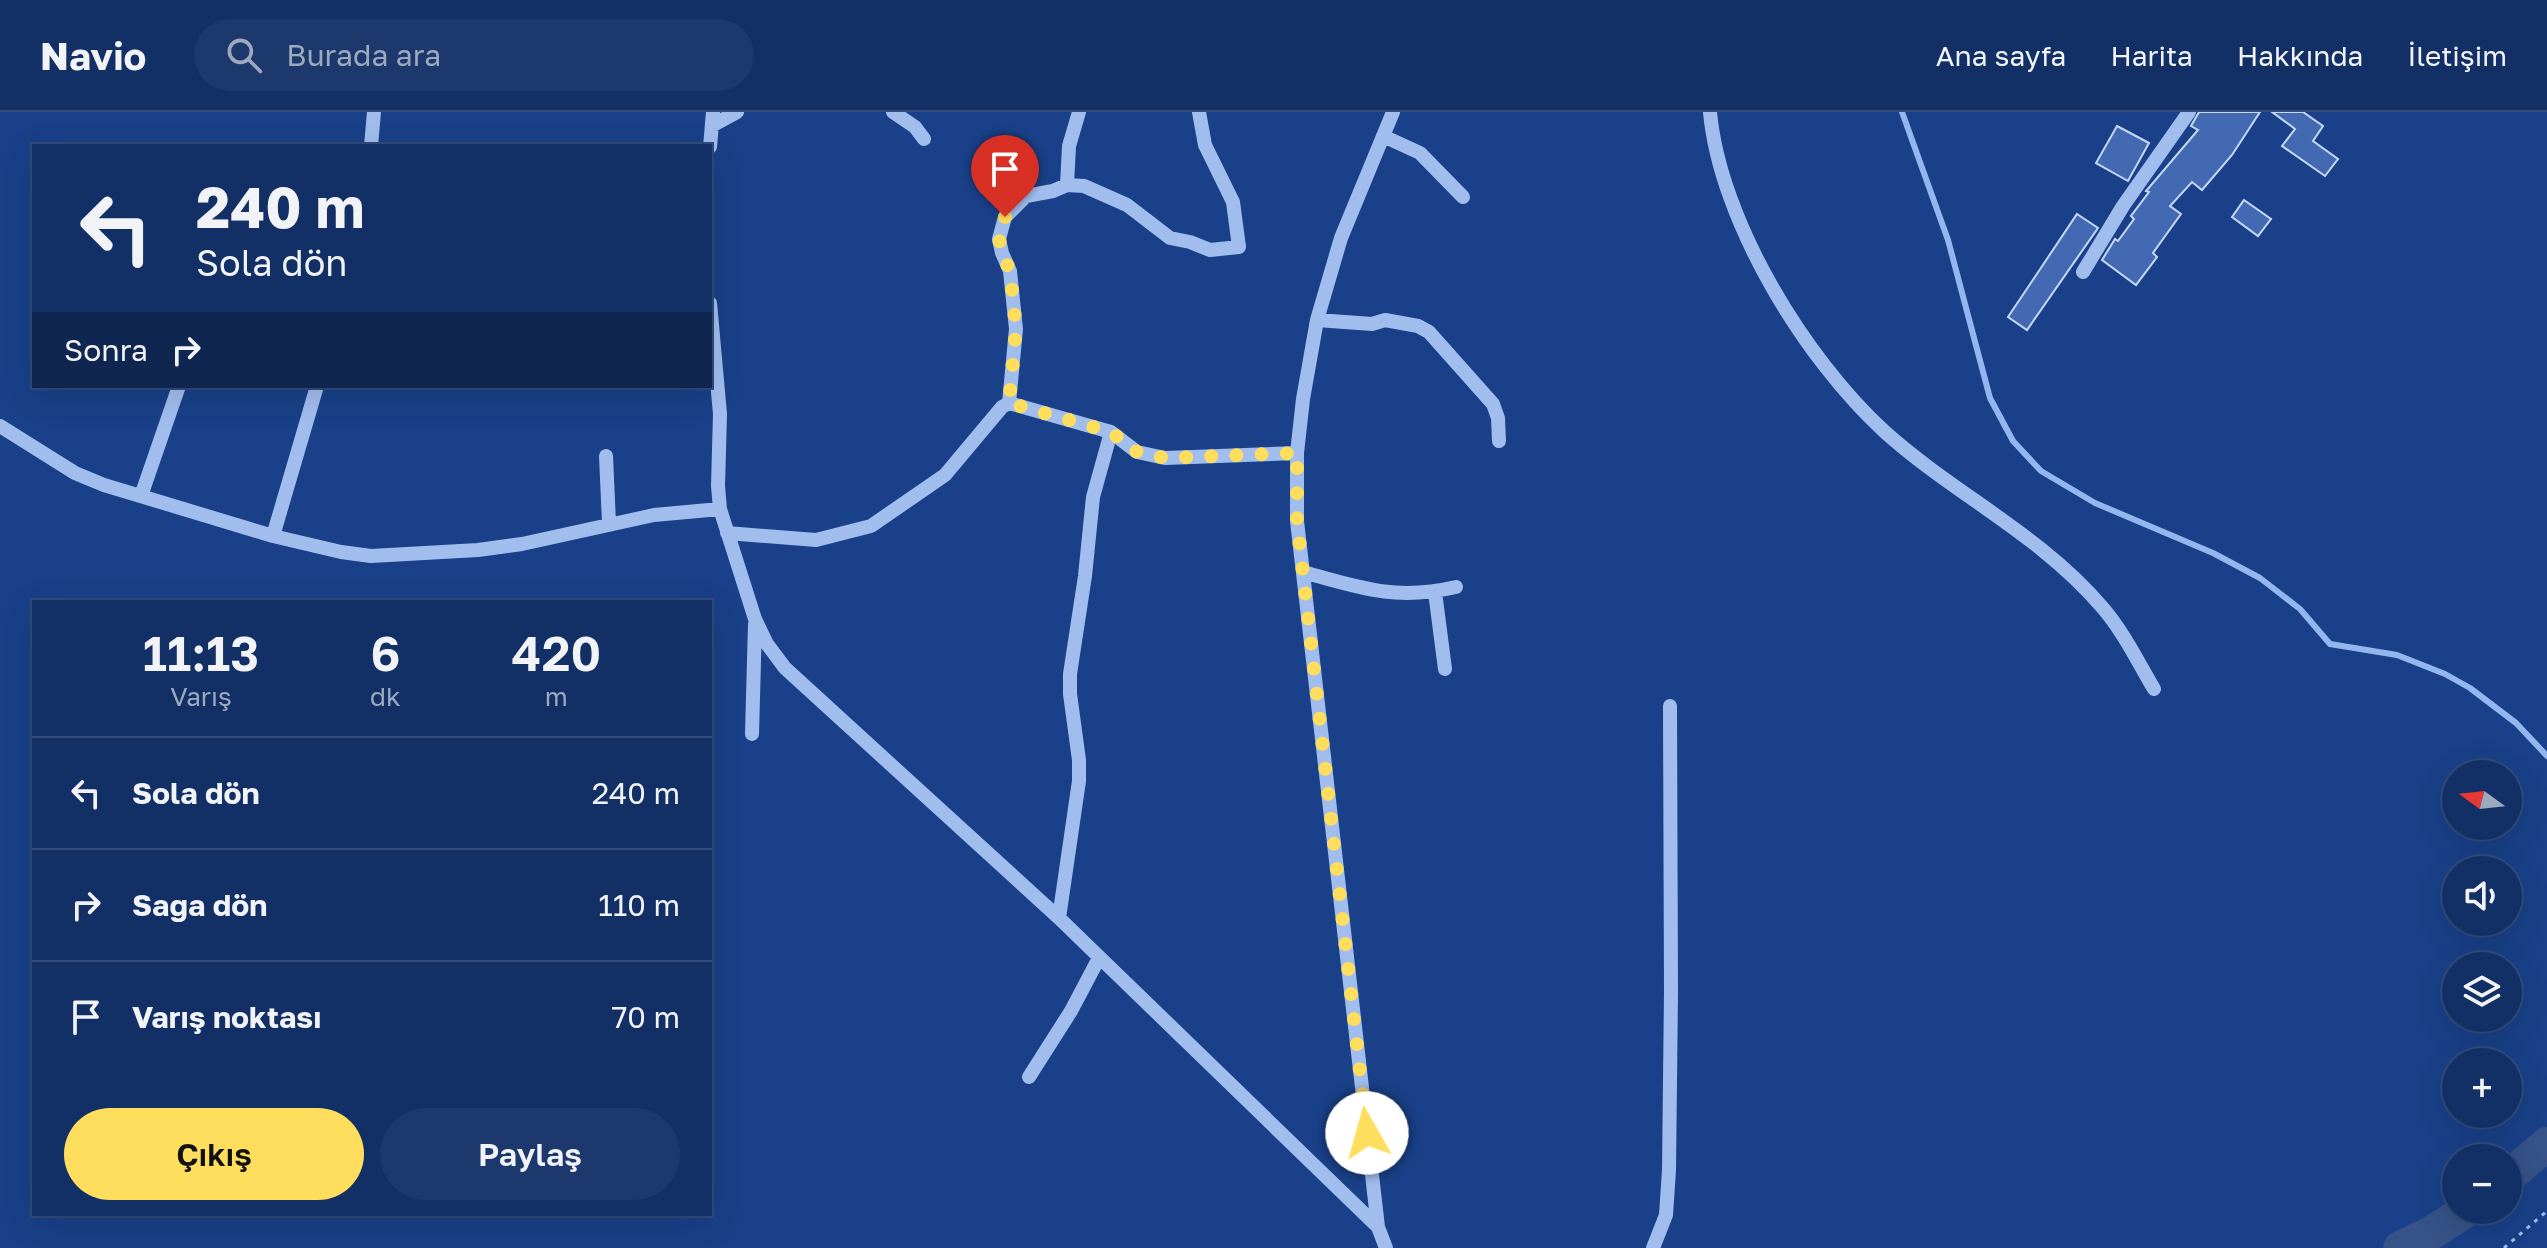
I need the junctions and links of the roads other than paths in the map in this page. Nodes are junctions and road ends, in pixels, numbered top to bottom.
1 (374, 112) edge
2 (737, 112) edge
3 (893, 112) edge
4 (1079, 112) edge
5 (1199, 112) edge
6 (1393, 112) edge
7 (1710, 112) edge
8 (2189, 112) edge
9 (713, 118) edge
10 (1383, 136) junction
11 (924, 139) dead end
12 (371, 144) edge
13 (710, 144) edge
14 (1067, 185) junction
15 (1463, 197) dead end
16 (2083, 272) dead end
17 (1317, 320) junction
18 (712, 325) edge
19 (178, 388) edge
20 (316, 388) edge
21 (1009, 403) junction
22 (0, 426) edge
23 (1111, 432) junction
24 (1499, 441) dead end
25 (1297, 453) junction
26 (606, 456) dead end
27 (141, 496) junction
28 (720, 509) junction
29 (609, 523) junction
30 (727, 533) junction
31 (273, 536) junction
32 (1303, 572) junction
33 (1456, 587) dead end
34 (1435, 592) junction
35 (755, 619) junction
36 (1445, 669) dead end
37 (2154, 689) dead end
38 (1670, 706) dead end
39 (752, 734) dead end
40 (1059, 918) junction
41 (1099, 958) junction
42 (1029, 1077) dead end
43 (1378, 1227) junction
44 (1386, 1248) edge
45 (1653, 1248) edge

1 - 12 street
2 - 9 street
3 - 11 street
4 - 14 street
5 - 14 street
6 - 10 street
7 - 37 street
8 - 16 street
9 - 13 street
10 - 15 street
10 - 17 street
14 - 21 street
17 - 24 street
17 - 25 street
18 - 28 street
19 - 27 street
20 - 31 street
21 - 23 street
21 - 30 street
22 - 27 street
23 - 25 street
23 - 40 street
25 - 32 street
26 - 29 street
27 - 31 street
28 - 29 street
28 - 30 street
29 - 31 street
30 - 35 street
32 - 34 street
32 - 43 street
33 - 34 street
34 - 36 street
35 - 39 street
35 - 40 street
38 - 45 street
40 - 41 street
41 - 42 street
41 - 43 street
43 - 44 street

